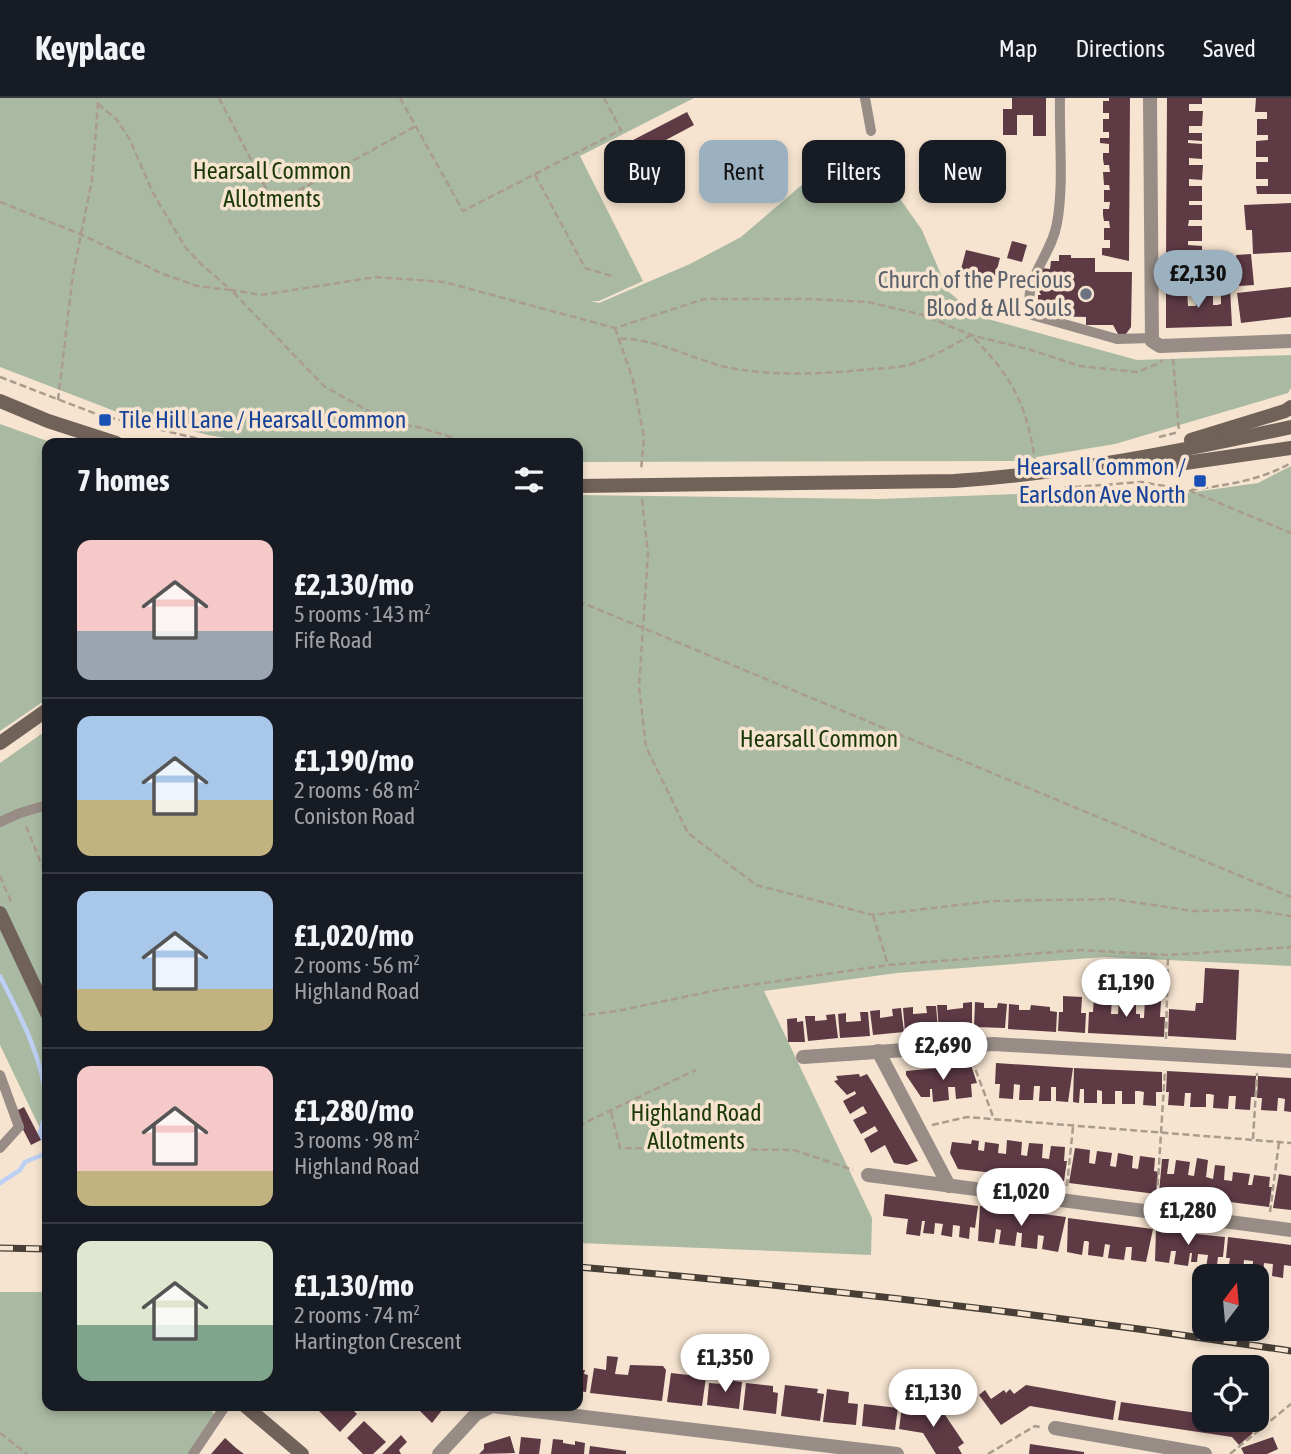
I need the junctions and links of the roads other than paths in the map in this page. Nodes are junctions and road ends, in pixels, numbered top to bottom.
1 (865, 98) edge
2 (1060, 98) edge
3 (1150, 98) edge
4 (871, 131) dead end
5 (1152, 339) junction
6 (1290, 341) edge
7 (0, 401) edge
8 (1291, 407) edge
9 (1291, 427) edge
10 (101, 438) edge
11 (1291, 448) edge
12 (1168, 453) junction
13 (1138, 459) junction
14 (583, 485) edge
15 (42, 714) edge
16 (0, 743) edge
17 (42, 806) edge
18 (0, 822) edge
19 (0, 913) edge
20 (42, 1002) edge
21 (878, 1051) junction
22 (803, 1057) dead end
23 (1291, 1060) edge
24 (0, 1075) edge
25 (23, 1099) dead end
26 (11, 1105) junction
27 (0, 1148) edge
28 (868, 1175) road end
29 (949, 1186) junction
30 (1291, 1230) edge
31 (222, 1411) edge
32 (251, 1411) edge
33 (482, 1411) edge
34 (534, 1411) edge
35 (1055, 1428) road end
36 (192, 1454) edge
37 (302, 1454) edge
38 (439, 1454) edge
39 (897, 1454) edge
40 (1205, 1454) edge

1 - 4 lane
2 - 5 lane
3 - 5 street
5 - 6 street
7 - 10 main road
8 - 12 main road
9 - 12 main road
11 - 13 main road
12 - 13 main road
13 - 14 main road
15 - 16 main road
17 - 18 lane
19 - 20 main road
21 - 22 street
21 - 23 street
21 - 29 street
24 - 26 lane
25 - 26 lane
26 - 27 lane
28 - 29 street
29 - 30 street
31 - 36 lane
32 - 37 main road
33 - 38 street
34 - 39 street
35 - 40 street

